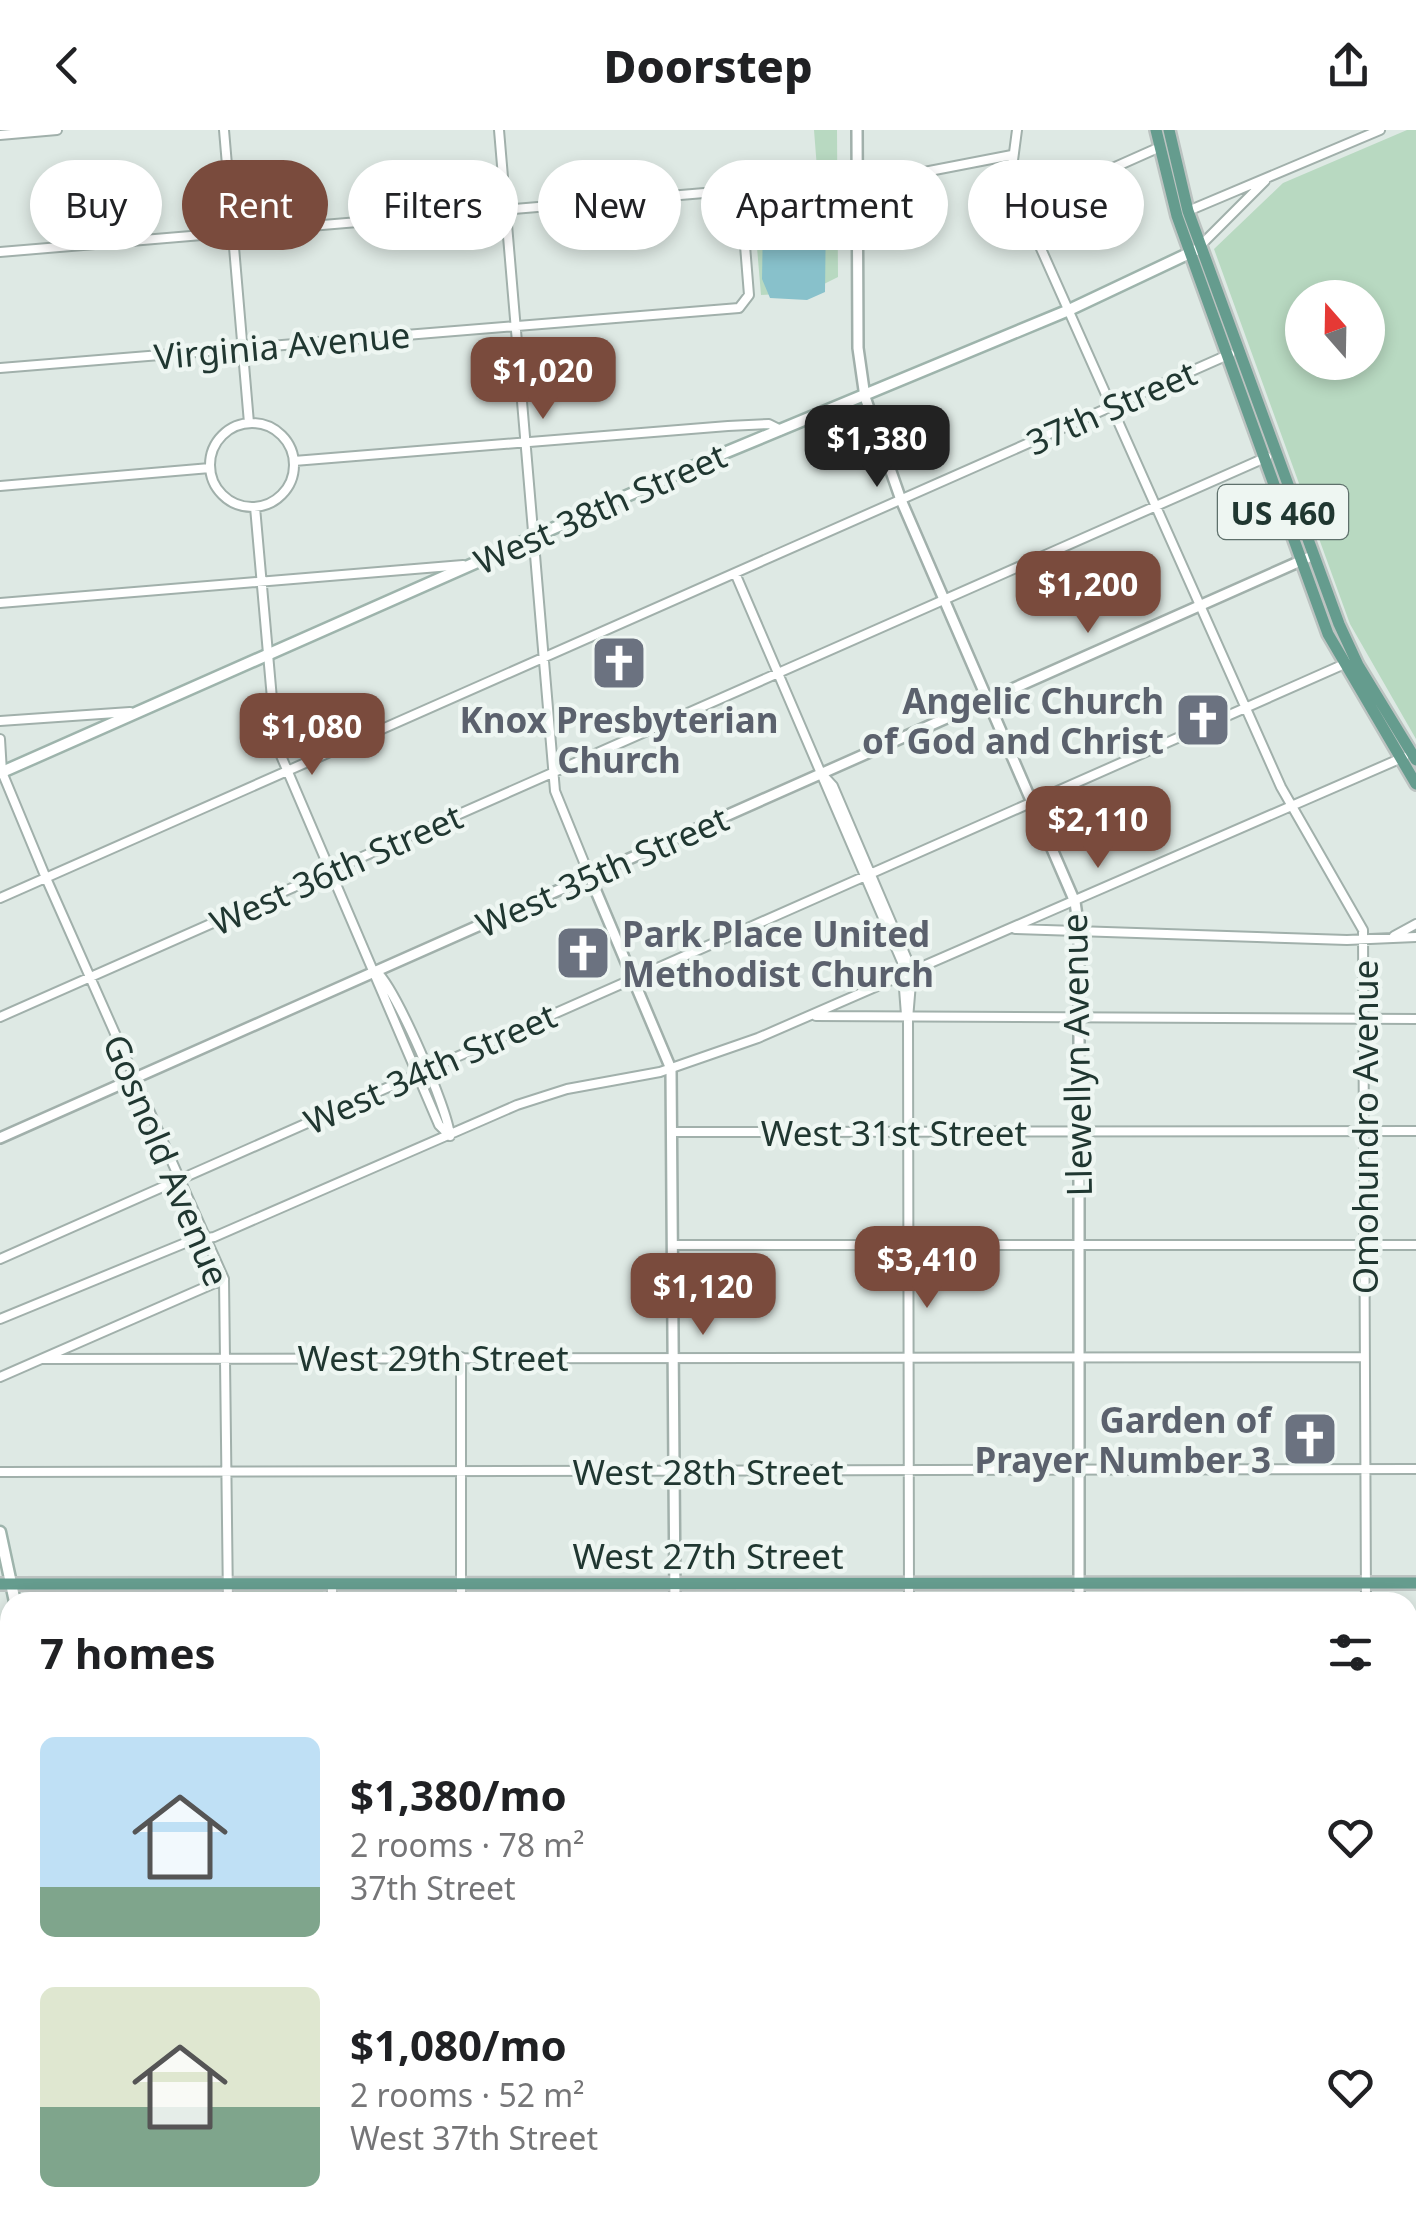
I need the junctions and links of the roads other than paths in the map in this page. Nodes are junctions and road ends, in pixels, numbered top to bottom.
1 (57, 130) edge
2 (224, 130) edge
3 (499, 130) edge
4 (857, 130) edge
5 (1017, 130) edge
6 (1156, 130) edge
7 (1169, 130) edge
8 (1380, 130) edge
9 (0, 135) edge
10 (1160, 147) junction
11 (1012, 154) junction
12 (227, 160) edge
13 (502, 160) edge
14 (857, 160) edge
15 (1013, 160) edge
16 (1131, 160) edge
17 (948, 167) edge
18 (1268, 178) junction
19 (701, 193) edge
20 (518, 207) edge
21 (1188, 211) junction
22 (182, 236) edge
23 (234, 250) edge
24 (509, 250) edge
25 (746, 250) edge
26 (857, 250) edge
27 (1042, 250) edge
28 (1195, 250) junction
29 (0, 252) edge
30 (1069, 310) junction
31 (515, 326) junction
32 (242, 348) junction
33 (1238, 351) junction
34 (1225, 356) junction
35 (0, 368) edge
36 (866, 397) junction
37 (1113, 406) junction
38 (249, 423) junction
39 (781, 430) junction
40 (525, 442) junction
41 (1269, 456) junction
42 (294, 461) junction
43 (210, 468) junction
44 (0, 486) edge
45 (901, 500) junction
46 (1156, 506) junction
47 (255, 507) junction
48 (534, 537) junction
49 (1314, 555) junction
50 (1301, 561) junction
51 (472, 565) junction
52 (735, 574) junction
53 (262, 581) junction
54 (944, 599) junction
55 (0, 603) edge
56 (1201, 606) junction
57 (268, 655) junction
58 (544, 657) junction
59 (1349, 662) junction
60 (778, 672) junction
61 (989, 700) junction
62 (1246, 708) junction
63 (140, 712) junction
64 (0, 721) edge
65 (0, 739) edge
66 (1410, 758) edge
67 (288, 771) junction
68 (553, 772) junction
69 (1, 773) edge
70 (822, 774) junction
71 (1416, 784) edge
72 (1034, 801) junction
73 (1290, 807) junction
74 (332, 870) junction
75 (868, 874) junction
76 (46, 878) junction
77 (590, 878) junction
78 (0, 898) edge
79 (1075, 902) junction
80 (1416, 924) edge
81 (1011, 928) junction
82 (1078, 930) junction
83 (1416, 937) edge
84 (1391, 938) junction
85 (1364, 940) junction
86 (376, 971) junction
87 (908, 972) junction
88 (90, 978) junction
89 (634, 978) junction
90 (810, 1016) junction
91 (0, 1017) edge
92 (908, 1019) junction
93 (1079, 1019) junction
94 (1364, 1019) junction
95 (1416, 1019) edge
96 (671, 1069) junction
97 (422, 1072) junction
98 (134, 1078) junction
99 (1416, 1131) edge
100 (672, 1132) junction
101 (908, 1132) junction
102 (1364, 1132) junction
103 (1079, 1133) junction
104 (450, 1136) junction
105 (0, 1138) edge
106 (179, 1180) junction
107 (206, 1238) junction
108 (1079, 1244) junction
109 (672, 1245) junction
110 (908, 1245) junction
111 (1364, 1245) junction
112 (1416, 1245) edge
113 (0, 1259) edge
114 (224, 1280) junction
115 (0, 1318) edge
116 (461, 1357) junction
117 (672, 1357) junction
118 (1364, 1357) junction
119 (42, 1358) junction
120 (228, 1358) junction
121 (908, 1358) junction
122 (1079, 1358) junction
123 (0, 1378) edge
124 (1364, 1469) junction
125 (1416, 1469) edge
126 (908, 1470) junction
127 (1079, 1470) junction
128 (227, 1471) junction
129 (673, 1471) junction
130 (0, 1472) edge
131 (461, 1472) junction
132 (0, 1532) edge
133 (909, 1582) junction
134 (1078, 1582) junction
135 (1366, 1582) junction
136 (1416, 1582) edge
137 (461, 1583) junction
138 (675, 1583) junction
139 (5, 1584) edge
140 (228, 1584) junction
141 (332, 1584) junction
142 (228, 1592) edge
143 (332, 1592) edge
144 (461, 1592) edge
145 (675, 1592) edge
146 (909, 1592) edge
147 (1078, 1592) edge
148 (1366, 1592) edge

1 - 9 street
2 - 12 street
3 - 13 street
4 - 14 street, Llewellyn Avenue
5 - 11 street, Omohundro Avenue
6 - 10 main road, US 460
7 - 21 main road, US 460
8 - 18 street
10 - 16 street
10 - 28 main road, US 460
11 - 15 street, Omohundro Avenue
11 - 17 street
18 - 21 street
18 - 28 street
19 - 20 street
21 - 28 main road, US 460
22 - 29 street
23 - 32 street
24 - 31 street
25 - 31 street, Virginia Avenue
26 - 36 street, Llewellyn Avenue
27 - 30 street, Omohundro Avenue
28 - 30 main road, West 38th Street
28 - 33 main road, US 460
28 - 34 main road, US 460
30 - 36 main road, West 38th Street
30 - 37 street, Omohundro Avenue
31 - 32 street, Virginia Avenue
31 - 40 street
32 - 35 street, Virginia Avenue
32 - 38 street
33 - 34 street, 37th Street
33 - 41 main road, US 460
34 - 37 street, 37th Street
34 - 41 main road, US 460
36 - 39 main road, West 38th Street
36 - 45 street, Llewellyn Avenue
37 - 45 street, 37th Street
37 - 46 street, Omohundro Avenue
38 - 42 street
38 - 43 street
39 - 40 street
39 - 48 main road, West 38th Street
40 - 42 street
40 - 48 street
41 - 46 street, West 36th Street
41 - 49 main road, US 460
41 - 50 main road, US 460
42 - 47 street
43 - 44 street
43 - 47 street
45 - 52 street, 37th Street
45 - 54 street, Llewellyn Avenue
46 - 54 street, West 36th Street
46 - 56 street, Omohundro Avenue
47 - 53 street
48 - 51 main road, West 38th Street
48 - 58 street
49 - 50 street, West 35th Street
49 - 59 main road, US 460
50 - 56 street, West 35th Street
50 - 59 main road, US 460
51 - 53 street
51 - 57 main road, West 38th Street
52 - 58 street, 37th Street
52 - 60 street
53 - 55 street
53 - 57 street
54 - 60 street, West 36th Street
54 - 61 street, Llewellyn Avenue
56 - 61 street, West 35th Street
56 - 62 street, Omohundro Avenue
57 - 63 main road, West 38th Street
57 - 67 street
58 - 67 street, 37th Street
58 - 68 street
59 - 62 street, West 34th Street
59 - 66 main road, US 460
60 - 68 street, West 36th Street
60 - 70 street
61 - 70 street, West 35th Street
61 - 72 street, Llewellyn Avenue
62 - 72 street, West 34th Street
62 - 73 street, Omohundro Avenue
63 - 64 street
63 - 69 main road, West 38th Street
65 - 69 street, Gosnold Avenue
66 - 71 main road, US 460
66 - 73 street
67 - 74 street
67 - 76 street, 37th Street
68 - 74 street, West 36th Street
68 - 77 street
69 - 76 street, Gosnold Avenue
70 - 75 street
70 - 77 street, West 35th Street
72 - 75 street, West 34th Street
72 - 79 street, Llewellyn Avenue
73 - 79 street
73 - 85 street, Omohundro Avenue
74 - 86 street
74 - 88 street, West 36th Street
75 - 87 street
75 - 89 street, West 34th Street
76 - 78 street, 37th Street
76 - 88 street, Gosnold Avenue
77 - 86 street, West 35th Street
77 - 89 street
79 - 81 street
79 - 82 street, Llewellyn Avenue
80 - 84 street
81 - 82 street
81 - 87 street
82 - 85 street
82 - 93 street, Llewellyn Avenue
83 - 84 street
84 - 85 street
85 - 94 street, Omohundro Avenue
86 - 97 street
86 - 98 street, West 35th Street
87 - 90 street
87 - 92 street
88 - 91 street, West 36th Street
88 - 98 street, Gosnold Avenue
89 - 96 street
89 - 97 street, West 34th Street
90 - 92 street
90 - 96 street
92 - 93 street
92 - 101 street
93 - 94 street
93 - 103 street, Llewellyn Avenue
94 - 95 street
94 - 102 street, Omohundro Avenue
96 - 100 street
96 - 104 street
97 - 104 street
97 - 106 street, West 34th Street
98 - 105 street, West 35th Street
98 - 106 street, Gosnold Avenue
99 - 102 street, West 31st Street
100 - 101 street, West 31st Street
100 - 109 street
101 - 103 street, West 31st Street
101 - 110 street
102 - 103 street, West 31st Street
102 - 111 street, Omohundro Avenue
103 - 108 street, Llewellyn Avenue
104 - 107 street
106 - 107 street, Gosnold Avenue
106 - 113 street, West 34th Street
107 - 114 street, Gosnold Avenue
107 - 115 street
108 - 110 street
108 - 111 street
108 - 122 street, Llewellyn Avenue
109 - 110 street
109 - 117 street
110 - 121 street
111 - 112 street
111 - 118 street, Omohundro Avenue
114 - 119 street
114 - 120 street, Gosnold Avenue
116 - 117 street, West 29th Street
116 - 120 street, West 29th Street
116 - 131 street
117 - 121 street, West 29th Street
117 - 129 street
118 - 122 street, West 29th Street
118 - 124 street, Omohundro Avenue
119 - 120 street, West 29th Street
119 - 123 street
120 - 128 street, Gosnold Avenue
121 - 122 street, West 29th Street
121 - 126 street
122 - 127 street, Llewellyn Avenue
124 - 125 street, West 28th Street
124 - 127 street, West 28th Street
124 - 135 street, Omohundro Avenue
126 - 127 street, West 28th Street
126 - 129 street, West 28th Street
126 - 133 street
127 - 134 street, Llewellyn Avenue
128 - 130 street, West 28th Street
128 - 131 street, West 28th Street
128 - 140 street, Gosnold Avenue
129 - 131 street, West 28th Street
129 - 138 street
131 - 137 street
132 - 139 main road
133 - 134 main road, West 27th Street
133 - 138 main road, West 27th Street
133 - 146 street
134 - 135 main road, West 27th Street
134 - 147 street, Llewellyn Avenue
135 - 136 main road, West 27th Street
135 - 148 street, Omohundro Avenue
137 - 138 main road, West 27th Street
137 - 141 main road, West 27th Street
137 - 144 street
138 - 145 street
139 - 140 main road, West 27th Street
140 - 141 main road, West 27th Street
140 - 142 street, Gosnold Avenue
141 - 143 street

